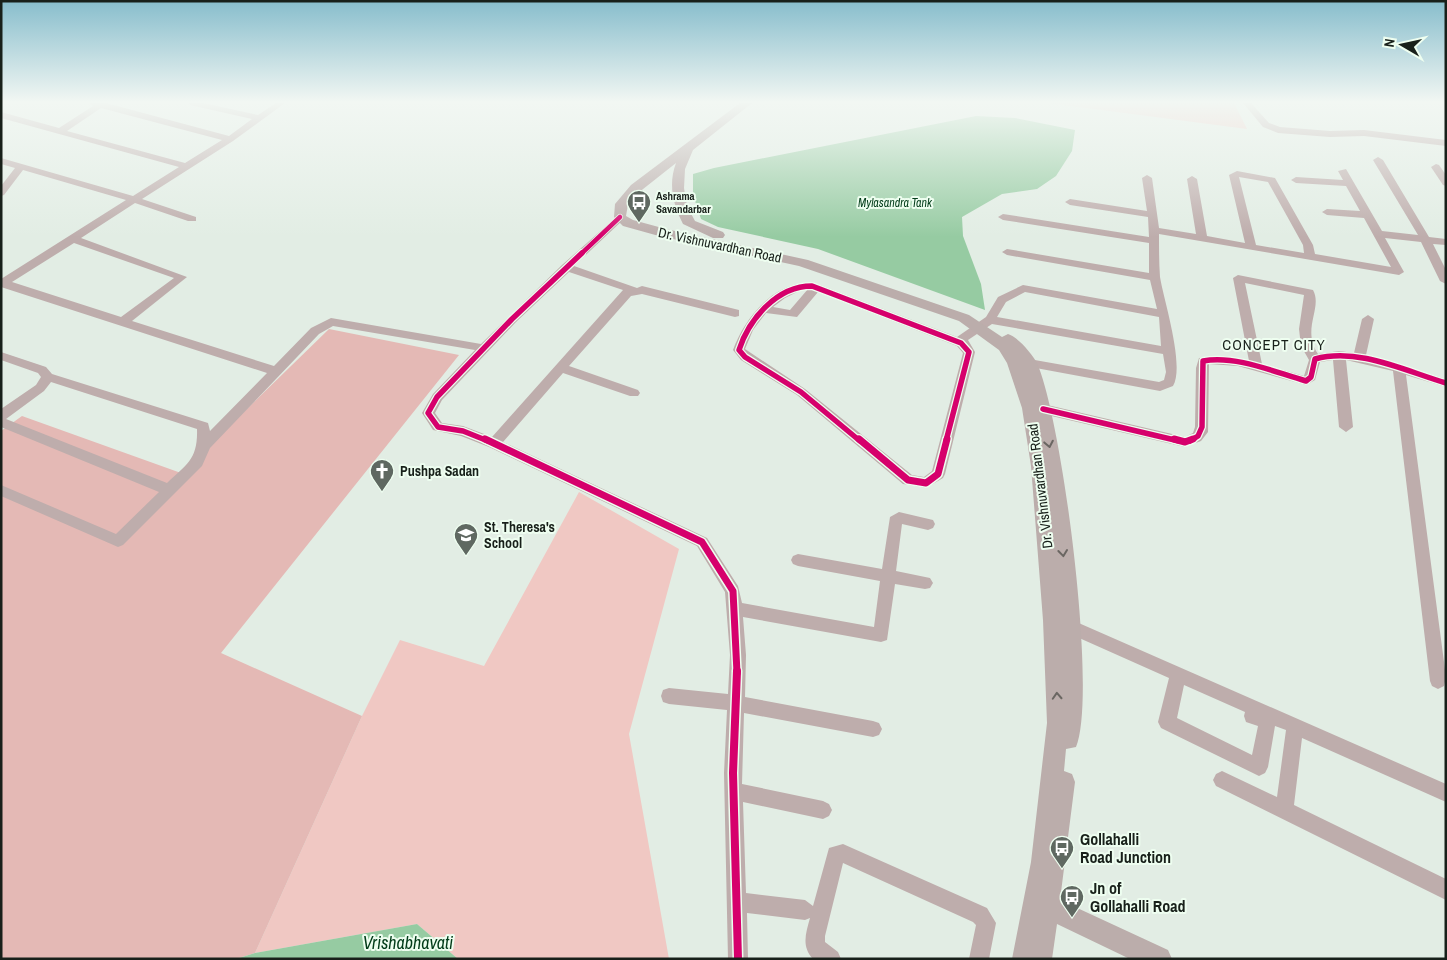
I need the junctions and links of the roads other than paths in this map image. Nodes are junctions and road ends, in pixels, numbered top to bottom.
1 (121, 148) edge
2 (215, 148) edge
3 (689, 148) joint
4 (1378, 160) dead end
5 (1, 161) edge
6 (186, 166) junction
7 (21, 167) junction
8 (1436, 167) dead end
9 (1343, 171) dead end
10 (1147, 178) dead end
11 (1192, 179) dead end
12 (1296, 180) dead end
13 (1446, 183) edge
14 (1351, 184) junction
15 (1, 193) edge
16 (132, 199) junction
17 (1070, 202) dead end
18 (1327, 212) dead end
19 (1153, 215) junction
20 (1368, 215) junction
21 (620, 217) junction
22 (1003, 217) dead end
23 (192, 219) dead end
24 (1379, 234) junction
25 (1152, 235) junction
26 (71, 238) junction
27 (1425, 239) junction
28 (1202, 240) junction
29 (1446, 242) edge
30 (1252, 248) junction
31 (1007, 252) dead end
32 (1310, 258) junction
33 (566, 267) junction
34 (1155, 277) junction
35 (1446, 281) edge
36 (2, 283) edge
37 (816, 287) junction
38 (633, 290) junction
39 (764, 309) junction
40 (735, 313) dead end
41 (1164, 314) junction
42 (1368, 319) dead end
43 (124, 322) junction
44 (984, 323) junction
45 (961, 342) junction
46 (484, 348) junction
47 (1168, 351) junction
48 (1339, 355) junction
49 (1, 356) edge
50 (1359, 358) junction
51 (1315, 359) junction
52 (1029, 363) junction
53 (560, 367) junction
54 (1257, 368) junction
55 (1399, 370) junction
56 (276, 371) junction
57 (48, 377) junction
58 (1446, 383) edge
59 (634, 393) dead end
60 (1043, 409) junction
61 (1, 416) edge
62 (1, 422) edge
63 (1346, 427) dead end
64 (494, 443) junction
65 (204, 445) junction
66 (1, 490) edge
67 (169, 490) junction
68 (928, 524) dead end
69 (798, 560) dead end
70 (888, 576) junction
71 (925, 583) dead end
72 (734, 609) junction
73 (1062, 623) junction
74 (1178, 676) junction
75 (1438, 681) dead end
76 (669, 696) dead end
77 (736, 704) junction
78 (1295, 727) junction
79 (873, 729) dead end
80 (1222, 780) dead end
81 (735, 791) junction
82 (1446, 793) edge
83 (823, 810) dead end
84 (1284, 810) junction
85 (1446, 890) edge
86 (736, 902) junction
87 (1041, 903) junction
88 (805, 910) dead end
89 (738, 959) edge
90 (831, 959) edge
91 (978, 959) edge
92 (1025, 959) edge
93 (1039, 959) edge
94 (1159, 959) edge

1 - 6 street
2 - 6 street
3 - 21 main road, Dr. Vishnuvardhan Road
3 - 44 main road, Dr. Vishnuvardhan Road
4 - 27 street
5 - 7 street
6 - 16 street
7 - 15 street
7 - 16 street
8 - 13 street
9 - 14 street
10 - 19 street
11 - 28 street
12 - 14 street
14 - 20 street
16 - 23 street
16 - 26 street
17 - 19 street
18 - 20 street
19 - 25 street
20 - 24 street
21 - 33 street
21 - 44 main road, Dr. Vishnuvardhan Road
22 - 25 street
24 - 27 street
24 - 32 street
25 - 28 street
25 - 34 street
26 - 36 street
26 - 43 street
27 - 29 street
27 - 35 street
28 - 30 street
30 - 32 street
30 - 32 street
31 - 34 street
33 - 38 street
33 - 46 street
34 - 41 street
36 - 43 street
37 - 39 street
37 - 39 street
37 - 45 street
38 - 40 street
38 - 53 street
39 - 45 street
41 - 44 street
41 - 47 street
42 - 50 street
43 - 56 street
44 - 45 street
44 - 47 street
44 - 52 main road, Dr. Vishnuvardhan Road
44 - 73 main road, Dr. Vishnuvardhan Road
46 - 56 street
46 - 64 street
47 - 52 street
48 - 50 street
48 - 51 street
48 - 63 street
49 - 57 street
50 - 55 street
51 - 54 street
51 - 54 street
52 - 60 main road, Dr. Vishnuvardhan Road
53 - 59 street
53 - 64 street
54 - 60 street
55 - 58 street
55 - 75 street
56 - 65 street
57 - 61 street
57 - 65 street
60 -> 73 main road, Dr. Vishnuvardhan Road
62 - 67 street
64 - 72 street
65 - 67 street
66 - 67 street
68 - 70 street
69 - 70 street
70 - 71 street
70 - 72 street
72 - 77 street
73 - 74 street
73 - 87 main road, Dr. Vishnuvardhan Road
74 - 74 street
74 - 78 street
76 - 77 street
77 - 79 street
77 - 81 street
78 - 82 street
78 - 84 street
80 - 84 street
81 - 83 street
81 - 86 street
84 - 85 street
86 - 88 street
86 - 89 street
87 - 92 main road, Dr. Vishnuvardhan Road
87 - 93 main road, Dr. Vishnuvardhan Road
87 - 94 main road
90 - 91 street

